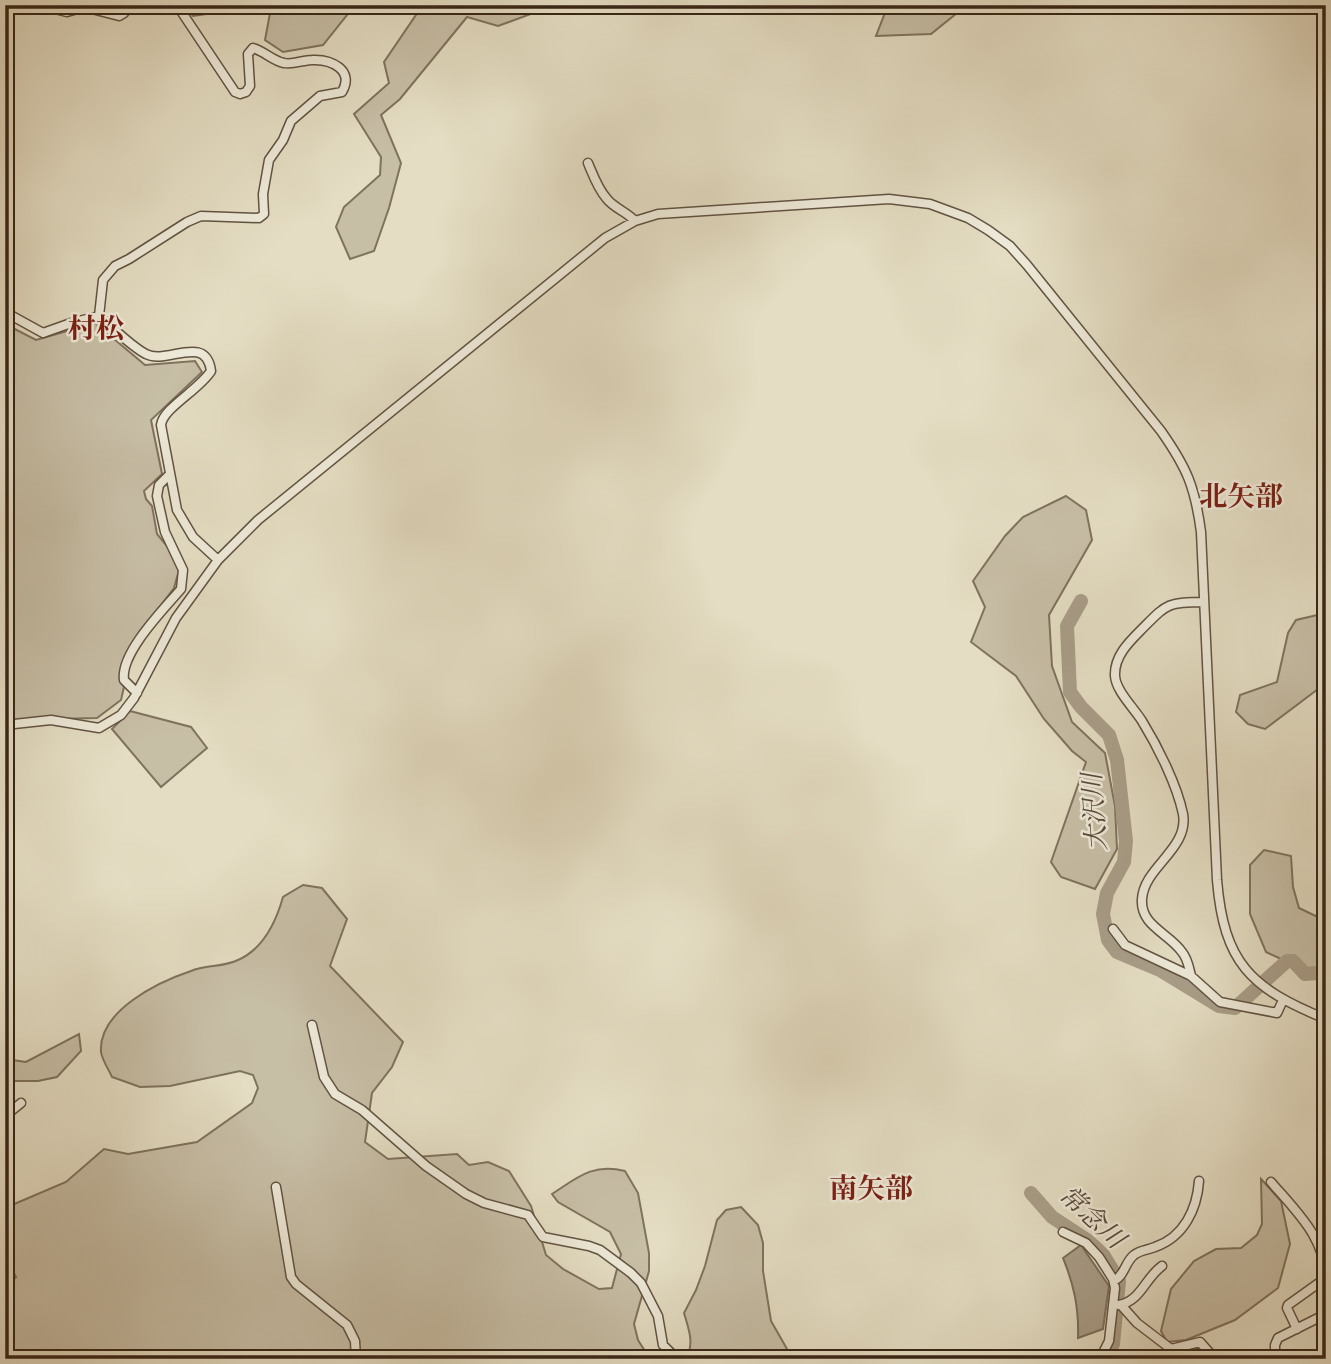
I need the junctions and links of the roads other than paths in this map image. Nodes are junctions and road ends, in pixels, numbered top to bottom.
1 (56, 5) edge
2 (129, 5) edge
3 (177, 5) edge
4 (588, 163) dead end
5 (635, 221) junction
6 (5, 312) edge
7 (99, 316) junction
8 (170, 475) junction
9 (218, 561) junction
10 (1204, 603) junction
11 (136, 693) junction
12 (5, 725) edge
13 (1113, 929) dead end
14 (1192, 976) junction
15 (1283, 1000) junction
16 (1326, 1018) edge
17 (312, 1025) dead end
18 (21, 1103) dead end
19 (5, 1116) edge
20 (1199, 1181) dead end
21 (1271, 1182) dead end
22 (276, 1187) dead end
23 (1063, 1232) dead end
24 (1162, 1266) dead end
25 (1114, 1281) junction
26 (1116, 1304) junction
27 (1326, 1314) edge
28 (1297, 1329) junction
29 (356, 1359) edge
30 (677, 1359) edge
31 (1100, 1359) edge
32 (1215, 1359) edge
33 (1275, 1359) edge

1 - 2 street
3 - 7 street
4 - 5 street
5 - 9 street
5 - 10 street
6 - 7 street
7 - 8 street
8 - 9 street
8 - 11 street
9 - 11 street
10 - 14 street
10 - 15 street
11 - 12 street
13 - 14 street
14 - 15 street
15 - 16 street
17 - 30 street
18 - 19 street
20 - 25 street
21 - 28 street
22 - 29 street
23 - 25 street
24 - 26 street
25 - 26 street
26 - 31 street
26 - 32 street
27 - 28 street
28 - 33 street

